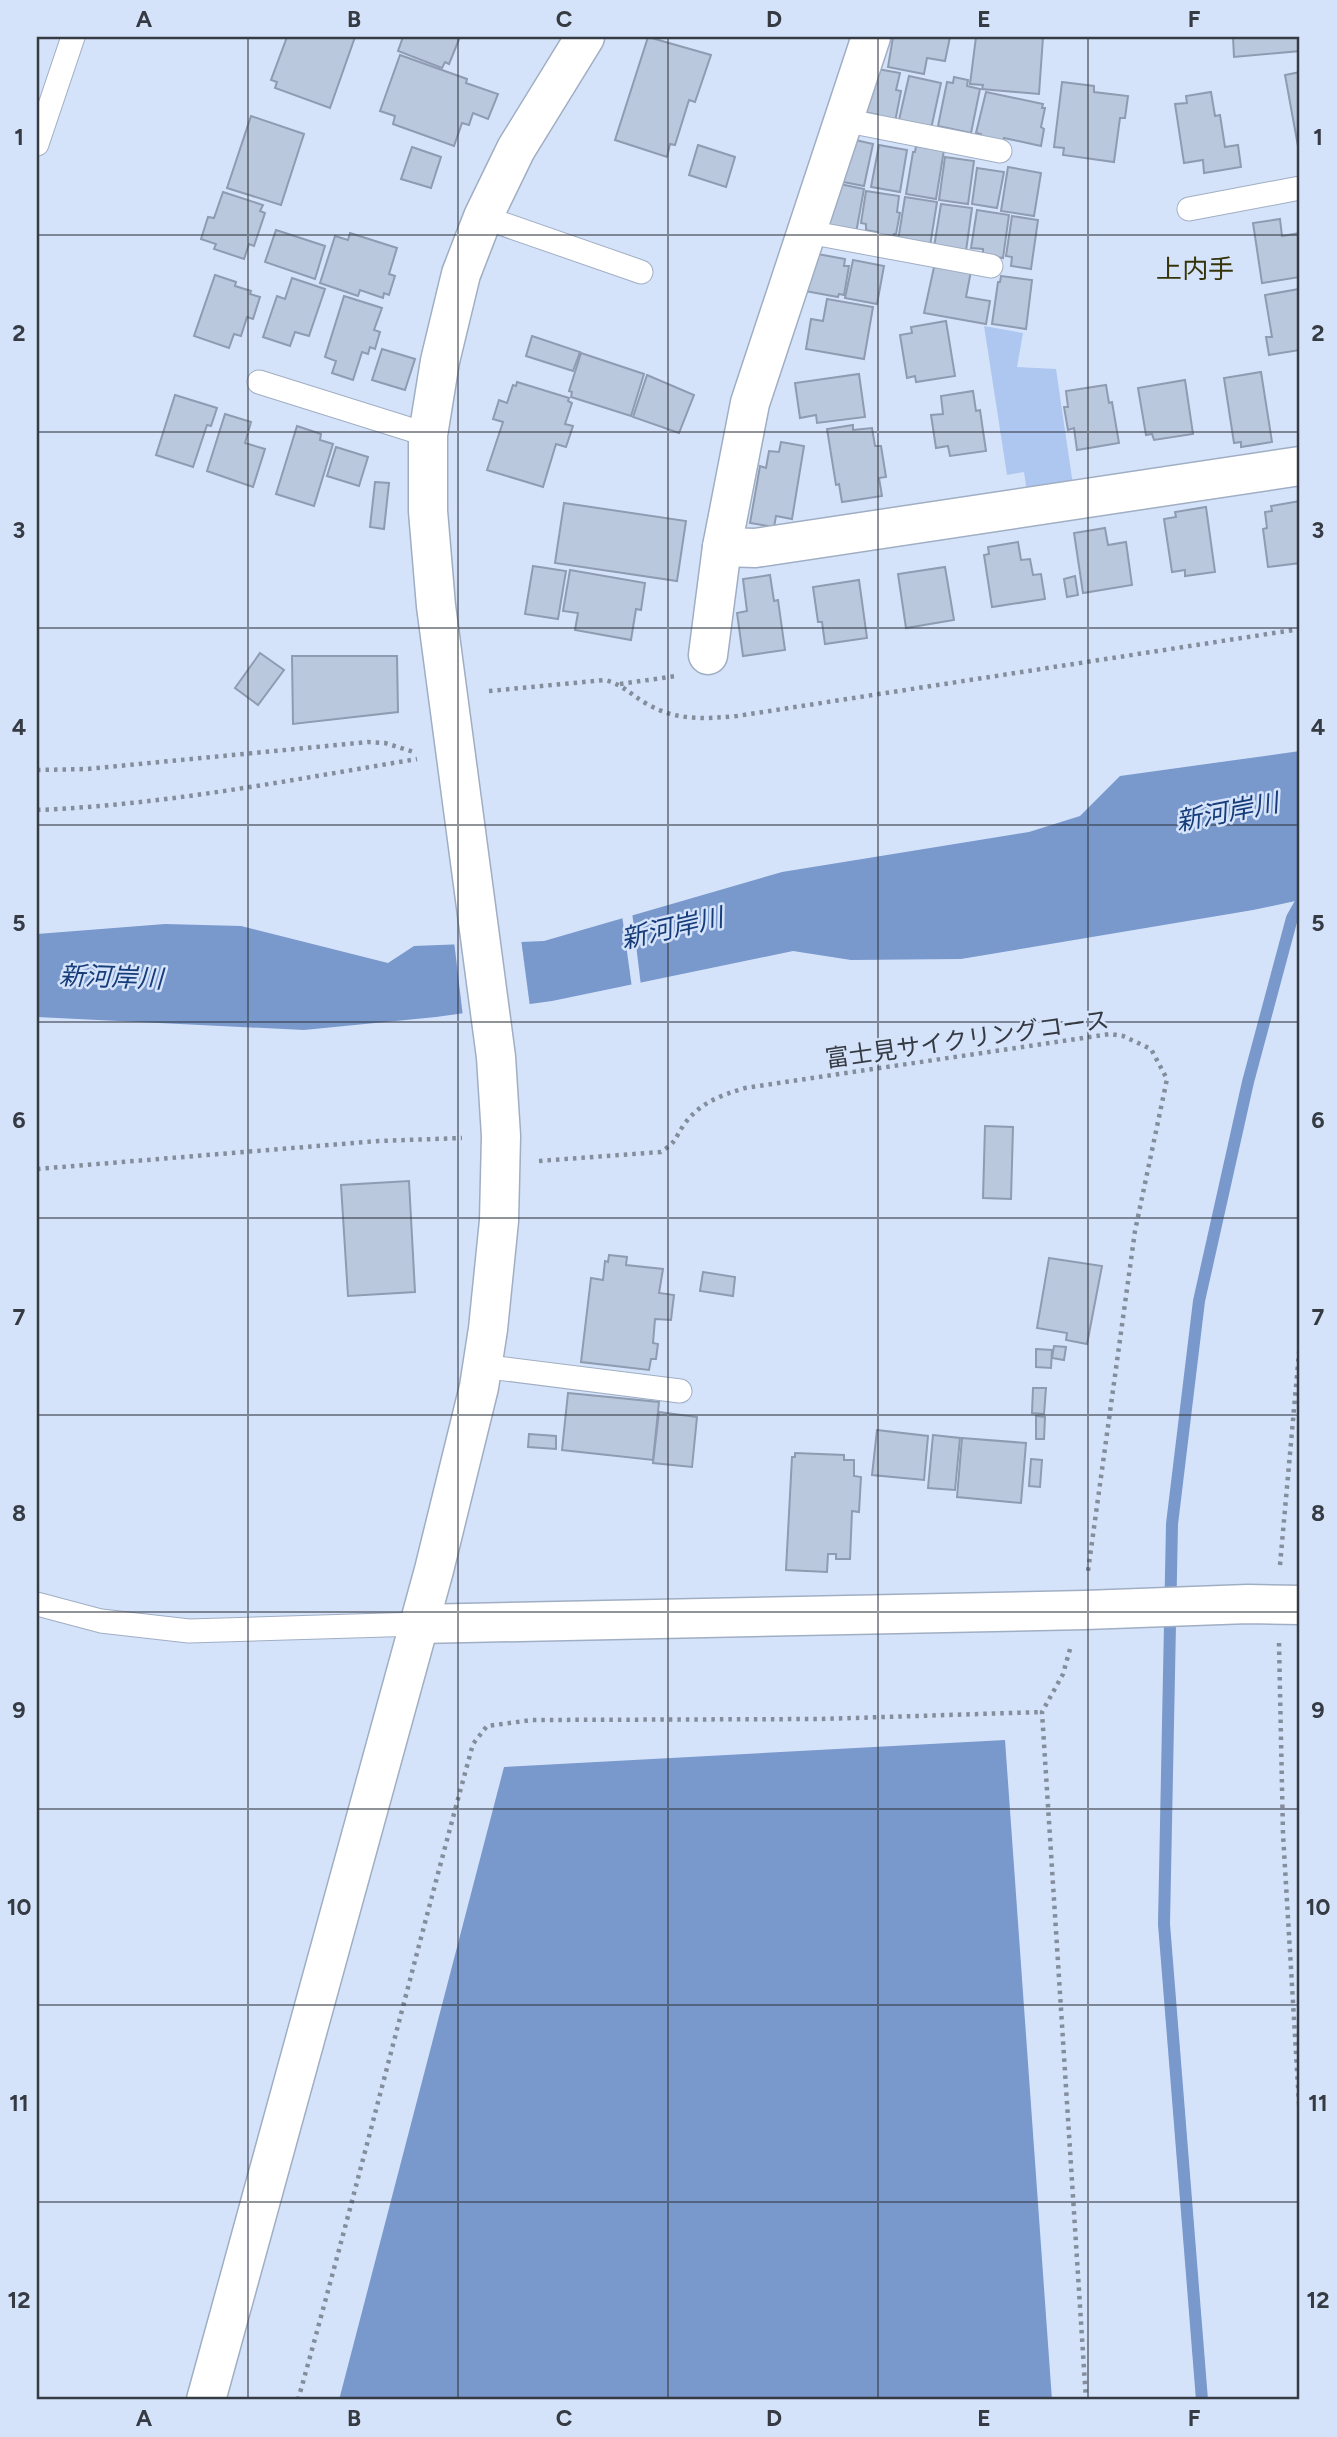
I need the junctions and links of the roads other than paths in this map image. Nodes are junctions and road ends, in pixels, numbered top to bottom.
1 (73, 37) edge
2 (585, 37) edge
3 (871, 37) edge
4 (843, 120) junction
5 (37, 144) edge
6 (1000, 151) dead end
7 (1300, 188) edge
8 (1189, 209) dead end
9 (483, 217) junction
10 (808, 232) junction
11 (991, 266) dead end
12 (641, 272) dead end
13 (258, 382) dead end
14 (428, 435) junction
15 (1300, 466) edge
16 (722, 547) junction
17 (708, 655) road end
18 (482, 1366) junction
19 (680, 1391) dead end
20 (1277, 1597) edge
21 (37, 1604) edge
22 (419, 1624) junction
23 (206, 2400) edge

1 - 5 lane
2 - 9 street
3 - 4 street
4 - 6 lane
4 - 10 street
7 - 8 lane
9 - 12 lane
9 - 14 street
10 - 11 lane
10 - 16 street
13 - 14 lane
14 - 18 street
15 - 16 street
16 - 17 street
18 - 19 lane
18 - 22 street
20 - 22 street
21 - 22 lane
22 - 23 street

